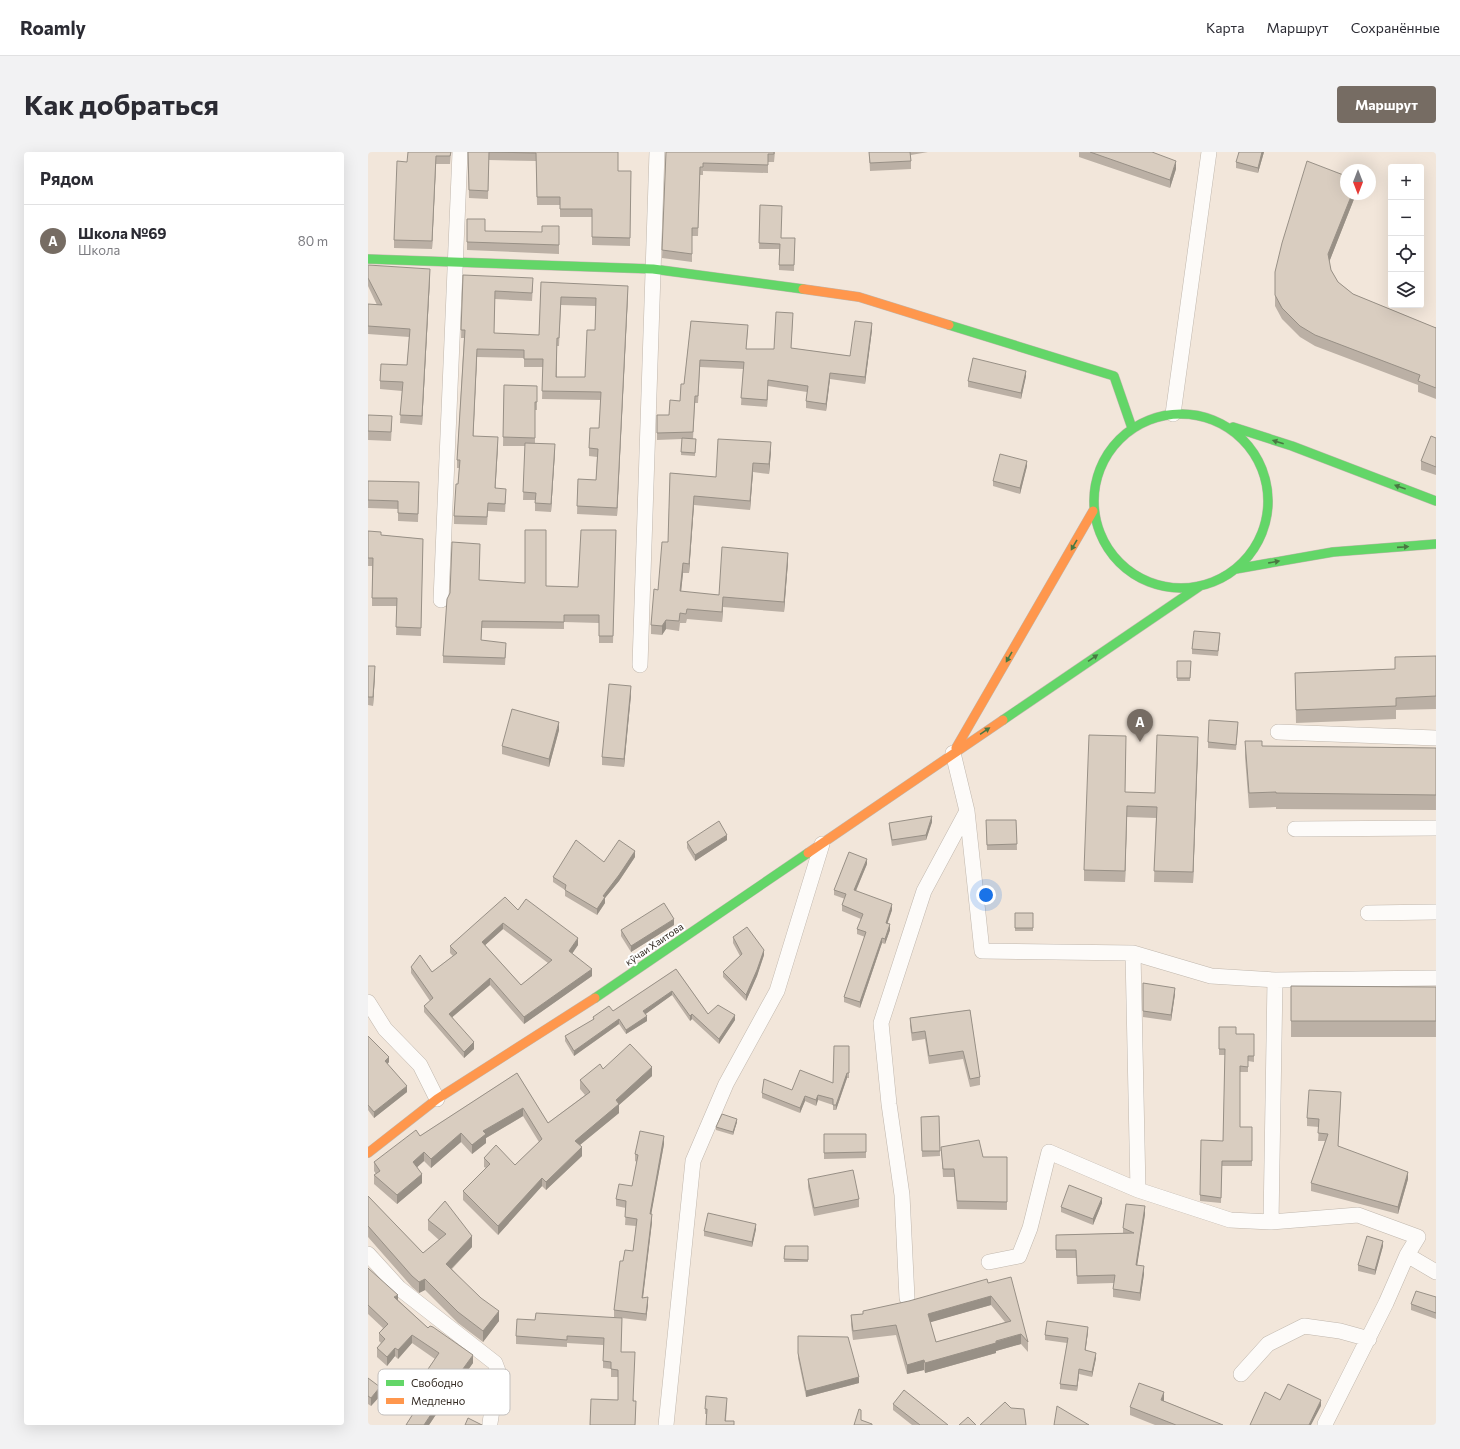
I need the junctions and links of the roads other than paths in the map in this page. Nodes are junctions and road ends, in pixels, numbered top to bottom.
1 (460, 152) edge
2 (657, 152) edge
3 (1209, 152) edge
4 (368, 259) edge
5 (456, 262) junction
6 (653, 269) junction
7 (1173, 414) junction
8 (1196, 415) junction
9 (1132, 428) junction
10 (1436, 502) edge
11 (1093, 511) junction
12 (1436, 544) edge
13 (1236, 569) junction
14 (1200, 586) junction
15 (441, 600) dead end
16 (640, 665) dead end
17 (1278, 732) dead end
18 (1436, 738) edge
19 (953, 753) junction
20 (967, 811) junction
21 (1436, 828) edge
22 (1295, 829) dead end
23 (822, 844) junction
24 (1368, 912) dead end
25 (1436, 912) edge
26 (1133, 953) junction
27 (1436, 978) edge
28 (1275, 980) junction
29 (368, 1002) edge
30 (437, 1099) junction
31 (368, 1153) edge
32 (1138, 1190) junction
33 (1271, 1222) junction
34 (368, 1254) edge
35 (1407, 1255) junction
36 (989, 1262) dead end
37 (1436, 1272) edge
38 (907, 1298) dead end
39 (1369, 1339) junction
40 (497, 1369) edge
41 (1241, 1374) dead end
42 (491, 1415) edge
43 (490, 1423) dead end
44 (1325, 1424) edge
45 (666, 1425) edge

1 - 5 street
2 - 6 street
3 - 7 street
4 - 5 main road
5 - 6 main road
5 - 15 street
6 - 9 main road
6 - 16 street
7 - 8 main road
7 - 9 main road
10 -> 8 main road
8 - 13 main road
9 - 11 main road
11 - 14 main road
11 -> 19 main road
13 -> 12 main road
13 - 14 main road
19 -> 14 main road, кӯчаи Хаитова
17 - 18 street
19 - 20 street
19 - 23 main road, кӯчаи Хаитова
20 - 26 street
20 - 38 street
21 - 22 street
23 - 30 main road, кӯчаи Хаитова
23 - 45 street
24 - 25 street
26 - 28 street
26 - 32 street
27 - 28 street
28 - 33 street
29 - 30 street
30 - 31 main road, кӯчаи Хаитова
32 - 33 street
32 - 36 street
33 - 35 street
34 - 40 street
35 - 37 street
35 - 39 street
39 - 41 street
39 - 44 street
42 - 43 street

